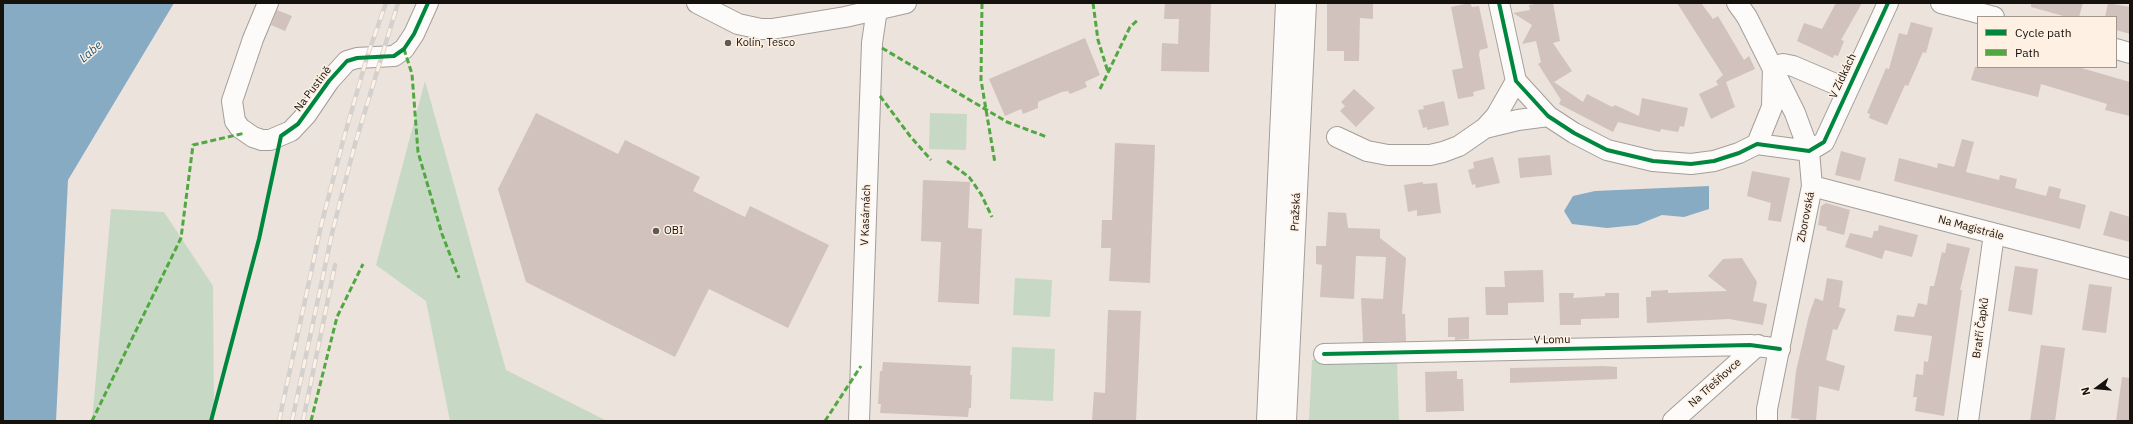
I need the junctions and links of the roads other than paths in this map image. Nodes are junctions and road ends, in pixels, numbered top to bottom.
1 (268, 3) edge
2 (428, 3) edge
3 (697, 3) edge
4 (906, 3) edge
5 (1286, 3) edge
6 (1306, 3) edge
7 (1499, 3) edge
8 (1737, 3) edge
9 (1888, 3) edge
10 (1940, 3) edge
11 (877, 9) junction
12 (1990, 16) edge
13 (2117, 49) edge
14 (2130, 53) edge
15 (1773, 66) junction
16 (1516, 81) junction
17 (1847, 89) junction
18 (1548, 116) junction
19 (1485, 128) junction
20 (1337, 137) dead end
21 (1757, 144) junction
22 (1809, 150) junction
23 (1812, 186) junction
24 (1994, 234) junction
25 (2130, 269) edge
26 (1758, 345) junction
27 (1780, 348) junction
28 (1324, 354) dead end
29 (858, 421) edge
30 (1267, 421) edge
31 (1286, 421) edge
32 (1673, 421) edge
33 (1767, 421) edge
34 (1968, 421) edge

1 - 2 street, Na Pustině
3 - 11 street
4 - 11 street
5 - 30 street, Pražská
6 - 31 street, Pražská
7 - 16 street
8 - 15 street, Zborovská
9 - 17 street, V Zídkách
10 - 12 street
11 - 29 street, V Kasárnách
13 - 14 street
15 - 17 street, V Zídkách
15 - 21 street
15 - 22 street, Zborovská
16 - 18 street
16 - 19 street
17 - 22 street, V Zídkách
18 - 19 street
18 - 21 street
19 - 20 street
21 - 22 street
22 - 23 street, Zborovská
23 - 24 street, Na Magistrále
23 - 27 street, Zborovská
24 - 25 street, Na Magistrále
24 - 34 street, Bratří Čapků
26 - 27 street, V Lomu
26 - 28 street, V Lomu
26 - 32 street, Na Třešňovce
27 - 33 street, Zborovská

